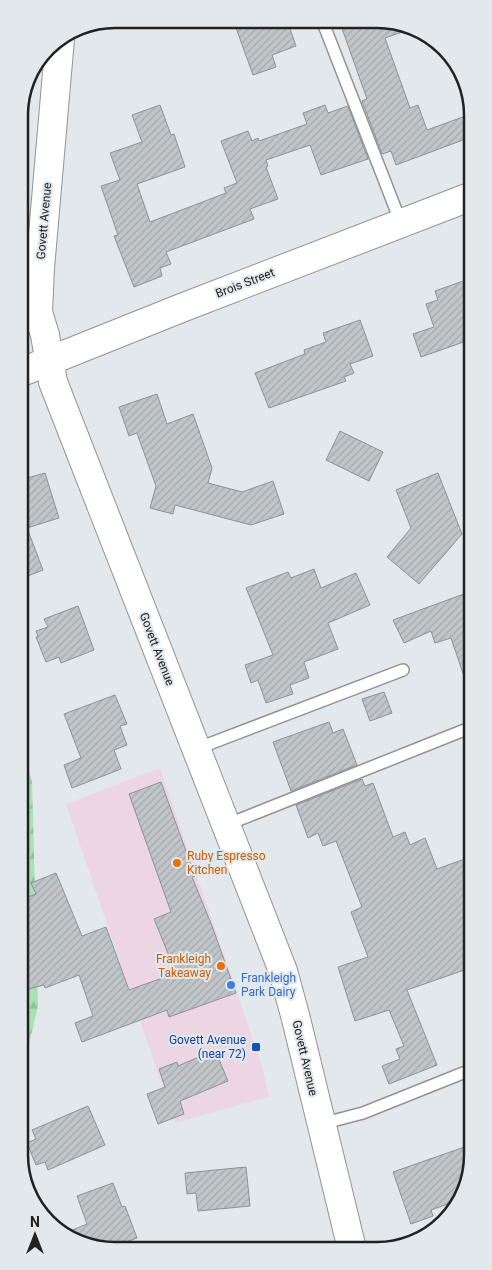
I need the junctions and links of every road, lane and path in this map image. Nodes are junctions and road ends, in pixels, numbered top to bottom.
1 (325, 28) edge
2 (59, 47) edge
3 (464, 199) edge
4 (401, 223) junction
5 (50, 361) junction
6 (28, 370) edge
7 (402, 670) dead end
8 (464, 730) edge
9 (196, 749) junction
10 (226, 825) junction
11 (464, 1073) edge
12 (321, 1124) junction
13 (350, 1242) edge

1 - 4 lane
2 - 5 street, Govett Avenue
3 - 4 street, Brois Street
4 - 5 street, Brois Street
5 - 6 street, Brois Street
5 - 9 street, Govett Avenue
7 - 9 lane
8 - 10 lane
9 - 10 street, Govett Avenue
10 - 12 street, Govett Avenue
11 - 12 lane
12 - 13 street, Govett Avenue

